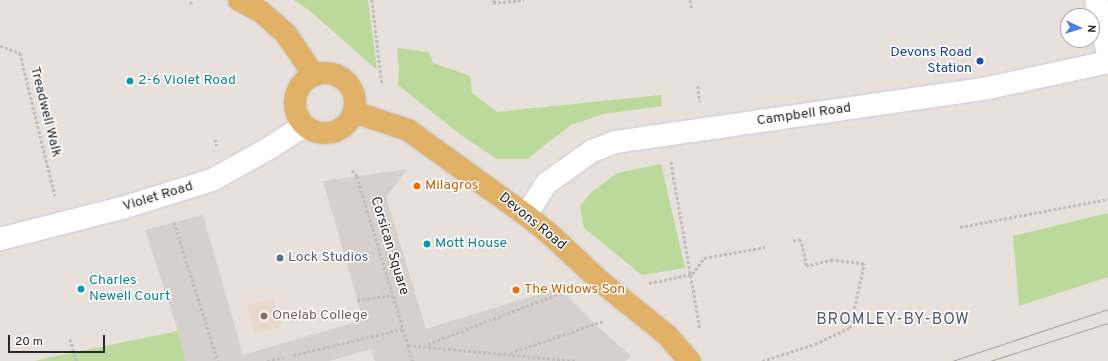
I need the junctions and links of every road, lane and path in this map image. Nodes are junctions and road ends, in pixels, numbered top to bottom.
1 (192, 0) edge
2 (239, 0) edge
3 (372, 0) edge
4 (495, 0) edge
5 (524, 0) edge
6 (690, 0) edge
7 (1096, 0) edge
8 (190, 4) dead end
9 (692, 9) dead end
10 (0, 46) edge
11 (1108, 54) edge
12 (1108, 62) edge
13 (314, 75) junction
14 (382, 84) dead end
15 (354, 112) junction
16 (305, 125) junction
17 (671, 159) dead end
18 (352, 170) dead end
19 (55, 196) dead end
20 (1108, 199) edge
21 (526, 215) junction
22 (173, 220) dead end
23 (960, 227) dead end
24 (0, 239) edge
25 (791, 241) dead end
26 (765, 247) dead end
27 (692, 274) junction
28 (643, 285) dead end
29 (571, 289) dead end
30 (393, 295) junction
31 (357, 300) dead end
32 (604, 321) dead end
33 (404, 329) junction
34 (701, 337) dead end
35 (70, 338) dead end
36 (408, 345) junction
37 (426, 345) junction
38 (508, 354) junction
39 (293, 355) dead end
40 (284, 357) dead end
41 (77, 361) edge
42 (218, 361) edge
43 (267, 361) edge
44 (413, 361) edge
45 (576, 361) edge
46 (690, 361) edge
47 (762, 361) edge

1 - 8 path
2 - 13 main road
3 - 14 path
4 - 5 path
6 - 9 path
7 - 11 street
10 - 19 path, Treadwell Walk
12 - 21 street, Campbell Road
13 - 15 main road
13 - 16 main road
15 - 16 main road
15 - 21 main road, Devons Road
16 - 24 street, Violet Road
17 - 27 path
18 - 30 path, Corsican Square
20 - 23 path
21 - 46 main road, Devons Road
22 - 42 path
25 - 47 path
26 - 27 path
27 - 28 path
27 - 34 path
29 - 37 path
30 - 31 path
30 - 33 path, Corsican Square
32 - 38 path
33 - 36 path, Corsican Square
33 - 39 path
35 - 41 path
36 - 37 path
36 - 44 path, Corsican Square
37 - 38 path
38 - 45 path
40 - 43 path

